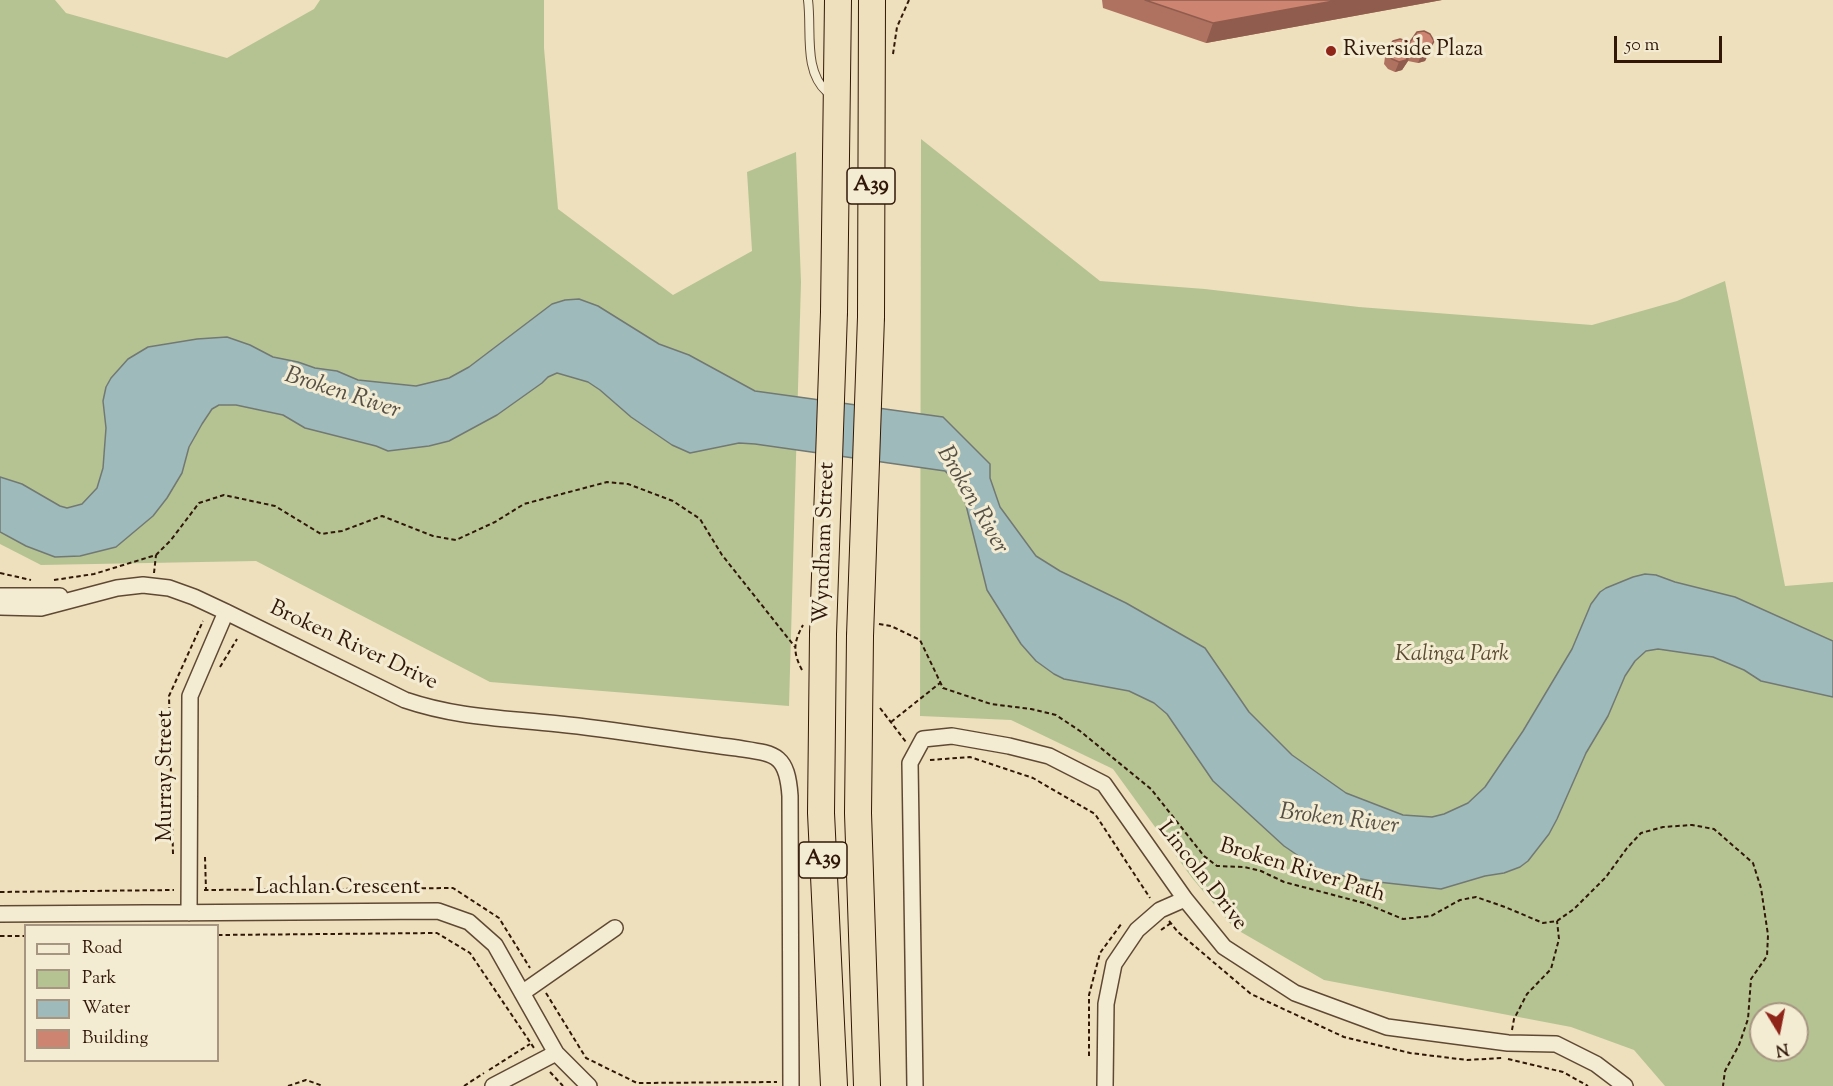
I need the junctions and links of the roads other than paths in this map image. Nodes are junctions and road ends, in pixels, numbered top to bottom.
1 (808, 0) edge
2 (838, 0) edge
3 (872, 0) edge
4 (872, 55) junction
5 (837, 93) junction
6 (0, 596) edge
7 (81, 596) junction
8 (0, 607) edge
9 (226, 612) junction
10 (1185, 899) junction
11 (189, 913) junction
12 (0, 915) edge
13 (615, 928) dead end
14 (522, 993) junction
15 (556, 1053) junction
16 (784, 1084) edge
17 (493, 1086) edge
18 (589, 1086) edge
19 (834, 1086) edge
20 (867, 1086) edge
21 (915, 1086) edge
22 (1105, 1086) edge
23 (1625, 1086) edge

1 - 5 lane
2 - 5 highway, Wyndham Street / A39
3 - 4 highway, Wyndham Street / A39
4 - 5 highway
4 - 20 highway, Wyndham Street / A39, bridge
5 - 19 highway, Wyndham Street / A39, bridge
6 - 7 street, Broken River Drive
7 - 8 street, Broken River Drive
7 - 9 street, Broken River Drive
9 - 11 street, Murray Street
9 - 16 street, Broken River Drive
10 - 21 street, Lincoln Drive
10 - 22 street
10 - 23 street, Lincoln Drive
11 - 12 street, Lachlan Crescent
11 - 14 street, Lachlan Crescent
13 - 14 street
14 - 15 street, Lachlan Crescent
15 - 17 street
15 - 18 street, Lachlan Crescent

